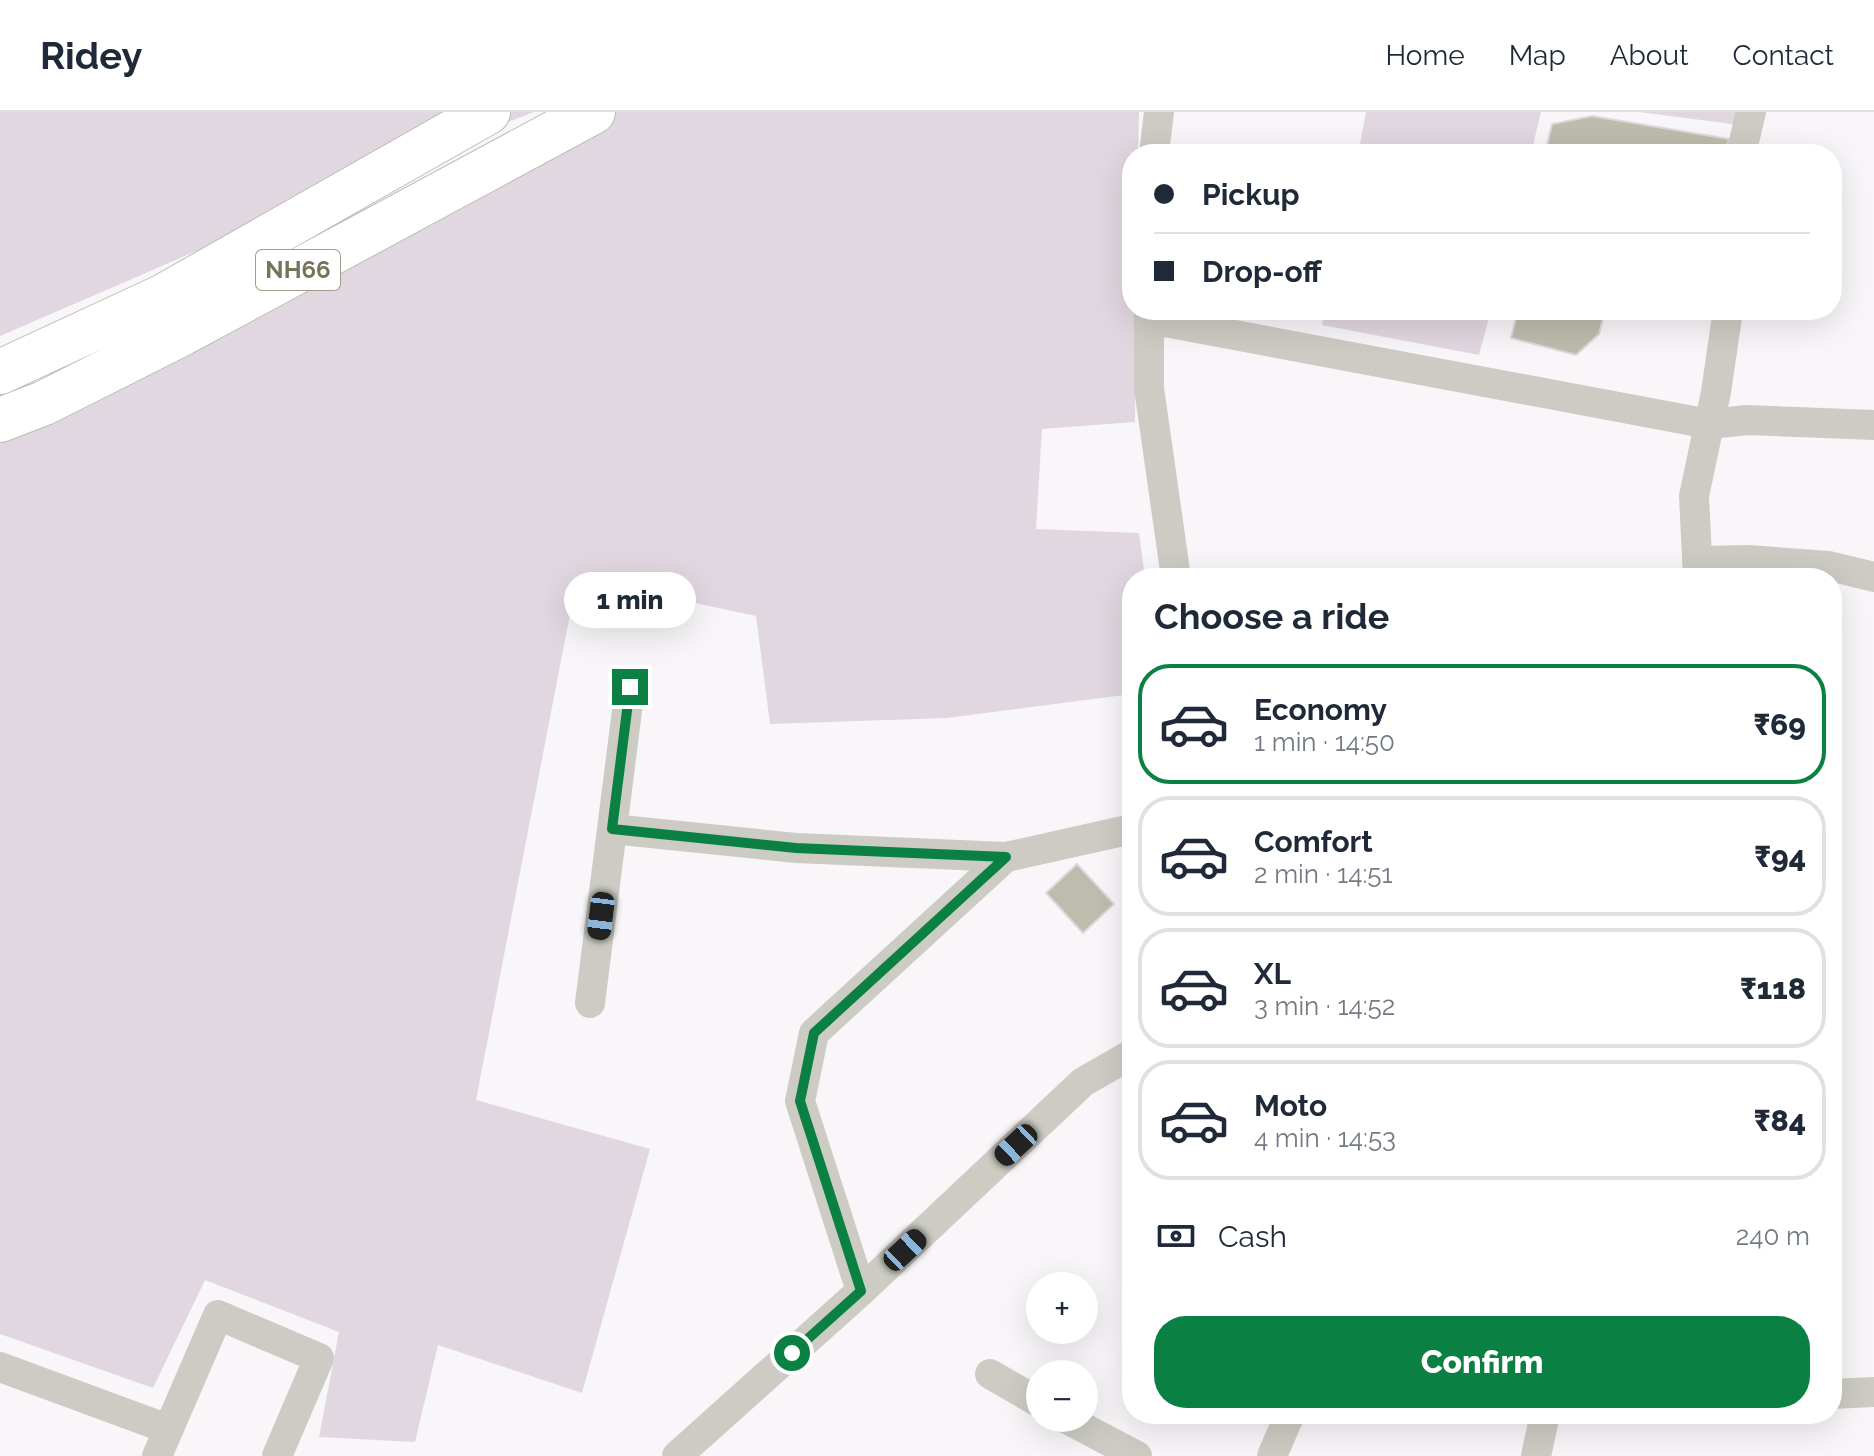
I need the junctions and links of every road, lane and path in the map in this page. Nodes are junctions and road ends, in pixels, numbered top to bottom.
1 (488, 112) edge
2 (593, 112) edge
3 (1159, 112) edge
4 (1751, 112) edge
5 (1155, 144) edge
6 (1743, 144) edge
7 (1149, 320) edge
8 (1175, 320) edge
9 (1726, 320) edge
10 (0, 372) edge
11 (0, 420) edge
12 (1709, 424) junction
13 (1874, 425) edge
14 (1175, 568) edge
15 (1697, 568) edge
16 (1703, 568) edge
17 (1837, 568) edge
18 (1842, 569) edge
19 (1874, 577) edge
20 (630, 687) dead end
21 (612, 829) junction
22 (1122, 831) edge
23 (1006, 857) junction
24 (590, 1003) dead end
25 (1122, 1060) edge
26 (861, 1291) junction
27 (0, 1367) edge
28 (990, 1374) dead end
29 (1874, 1392) edge
30 (1842, 1394) edge
31 (1026, 1395) edge
32 (1286, 1424) edge
33 (1543, 1424) edge
34 (163, 1442) edge
35 (1088, 1446) edge
36 (277, 1456) edge
37 (677, 1456) edge
38 (1137, 1456) edge
39 (1272, 1456) edge
40 (1536, 1456) edge

1 - 10 highway, NH66
2 - 11 highway, NH66
3 - 5 street
4 - 6 street
7 - 14 street
8 - 12 street
9 - 12 street
12 - 13 street
12 - 15 street
16 - 17 street
18 - 19 street
20 - 21 street
21 - 23 street
21 - 24 street
22 - 23 street
23 - 26 street
25 - 26 street
26 - 37 street
27 - 34 street
28 - 31 street
29 - 30 street
32 - 39 street
33 - 40 street
34 - 36 street
35 - 38 street

